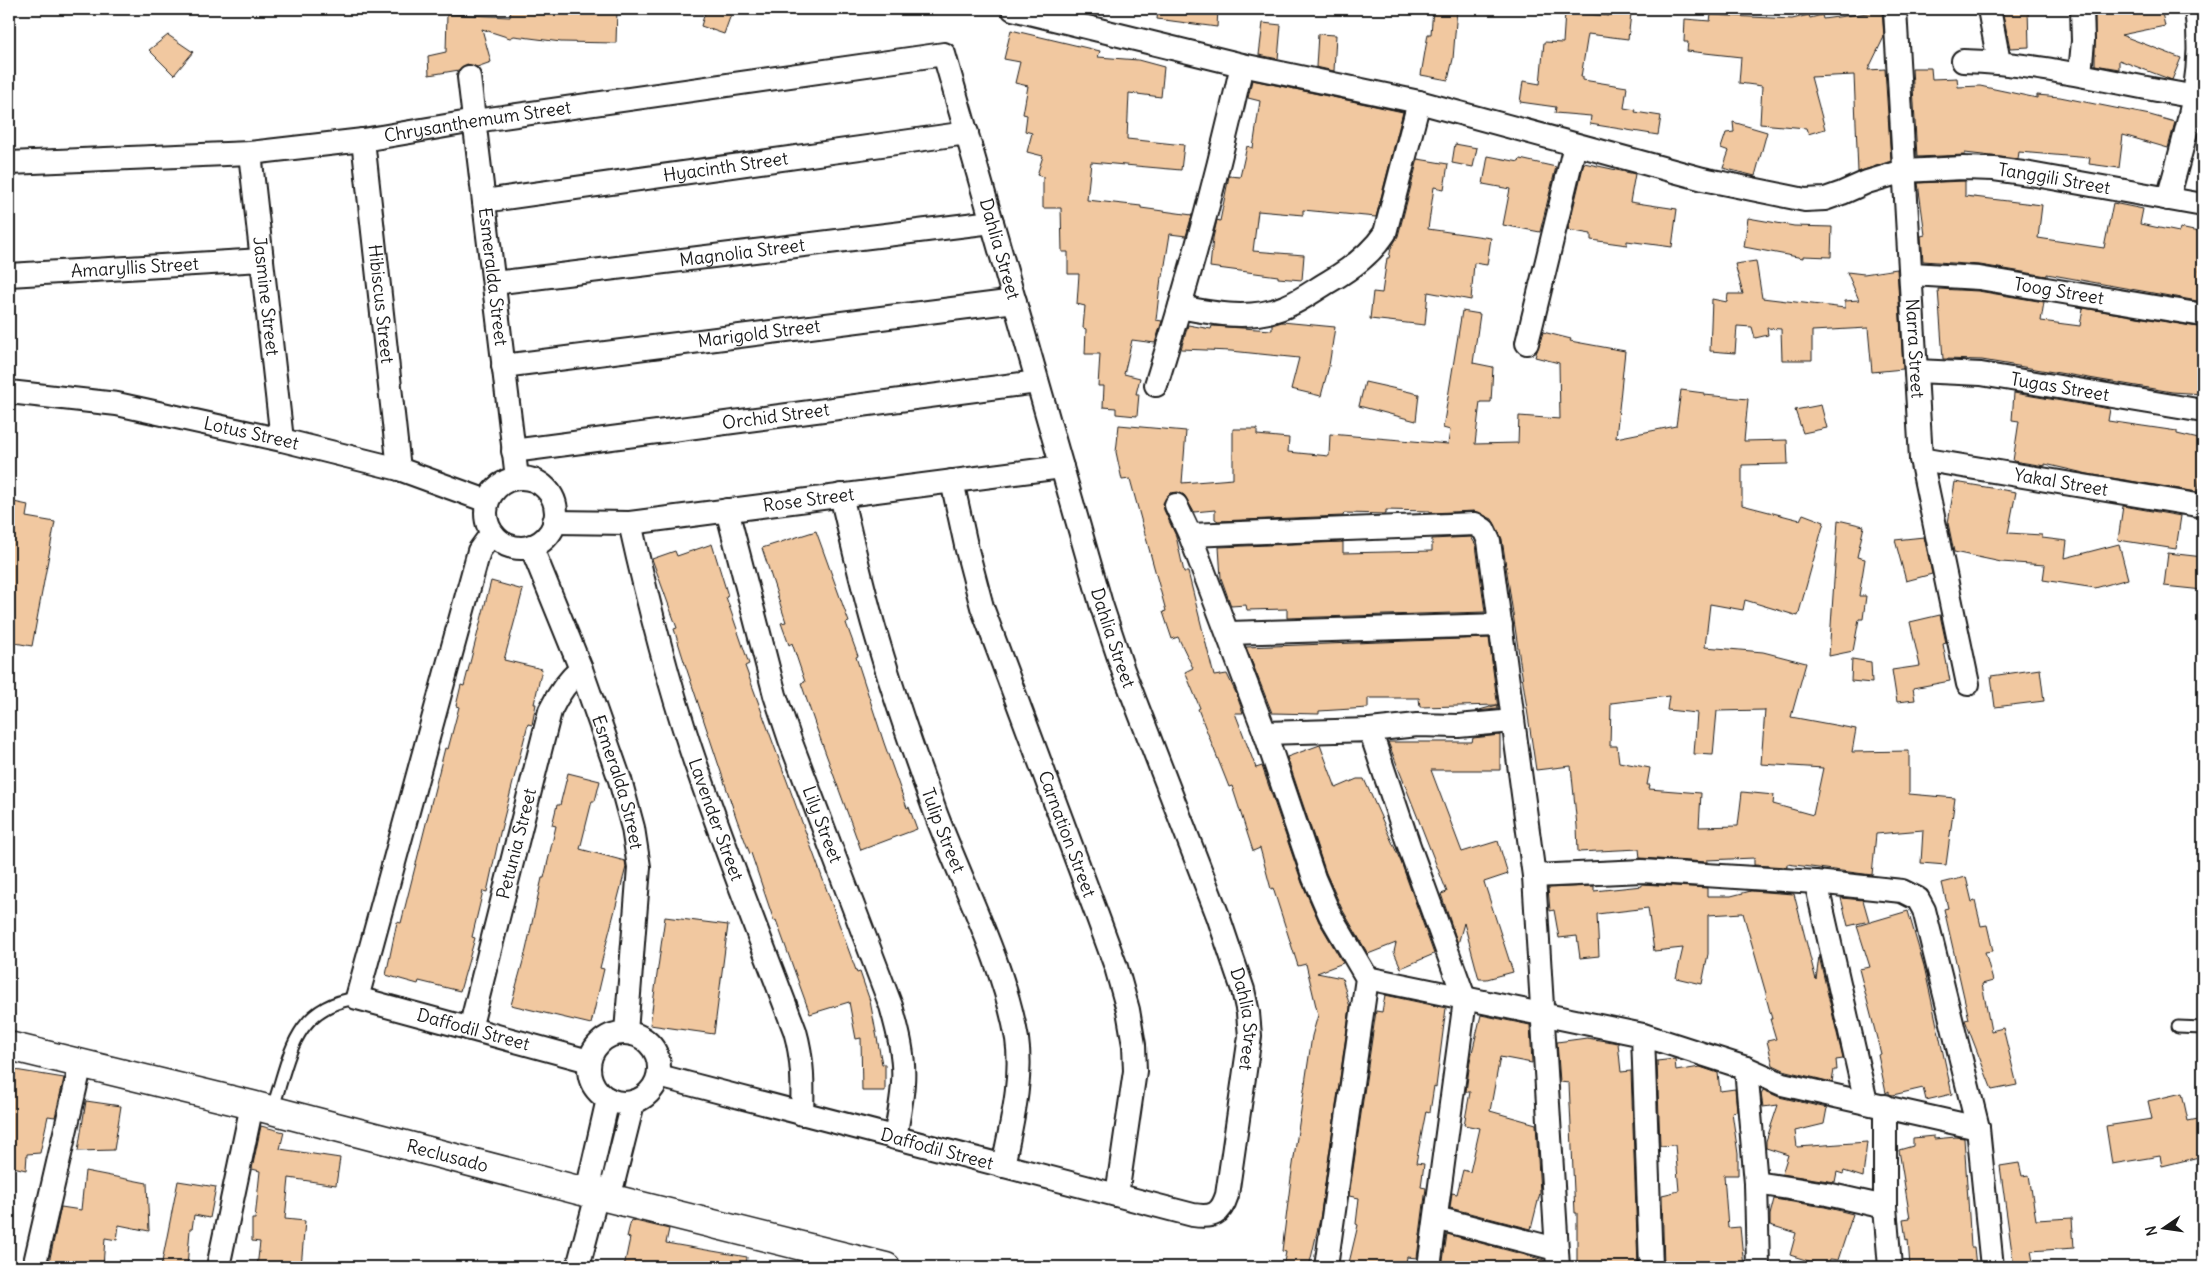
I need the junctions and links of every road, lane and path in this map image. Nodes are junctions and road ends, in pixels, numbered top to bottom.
1 (1012, 9) edge
2 (1895, 9) edge
3 (1989, 9) edge
4 (2082, 9) edge
5 (2196, 9) edge
6 (944, 54) joint
7 (1963, 62) dead end
8 (1999, 62) junction
9 (1242, 65) junction
10 (2080, 74) junction
11 (469, 77) dead end
12 (2199, 97) edge
13 (1418, 102) junction
14 (475, 121) junction
15 (967, 133) junction
16 (363, 140) junction
17 (1575, 145) junction
18 (250, 153) junction
19 (9, 163) edge
20 (1904, 170) junction
21 (2168, 199) junction
22 (484, 200) junction
23 (2203, 205) edge
24 (992, 222) junction
25 (262, 260) junction
26 (1912, 274) junction
27 (9, 275) edge
28 (494, 283) junction
29 (1014, 301) junction
30 (1180, 307) junction
31 (2203, 314) edge
32 (1527, 343) dead end
33 (503, 366) junction
34 (1916, 371) junction
35 (1038, 382) junction
36 (1156, 385) dead end
37 (9, 392) edge
38 (2203, 412) edge
39 (282, 440) junction
40 (513, 451) junction
41 (1921, 459) junction
42 (1062, 467) junction
43 (399, 469) junction
44 (517, 478) junction
45 (952, 481) junction
46 (841, 496) junction
47 (488, 501) junction
48 (1176, 505) dead end
49 (2203, 506) edge
50 (727, 510) junction
51 (554, 522) junction
52 (630, 523) junction
53 (492, 533) junction
54 (1190, 535) junction
55 (531, 546) junction
56 (1501, 625) junction
57 (1228, 633) junction
58 (581, 669) junction
59 (1968, 684) dead end
60 (1513, 721) junction
61 (1370, 730) junction
62 (1265, 733) junction
63 (1534, 876) junction
64 (1816, 882) junction
65 (1367, 978) junction
66 (357, 998) junction
67 (1464, 1000) junction
68 (1542, 1015) junction
69 (2178, 1027) dead end
70 (2203, 1028) edge
71 (470, 1029) junction
72 (626, 1032) junction
73 (1643, 1036) junction
74 (9, 1046) edge
75 (589, 1061) junction
76 (81, 1063) junction
77 (1746, 1068) junction
78 (659, 1076) junction
79 (608, 1100) junction
80 (633, 1102) junction
81 (1876, 1104) junction
82 (262, 1107) junction
83 (802, 1114) junction
84 (1978, 1128) junction
85 (895, 1138) junction
86 (1004, 1166) junction
87 (1756, 1183) junction
88 (598, 1195) junction
89 (1117, 1196) junction
90 (1885, 1207) junction
91 (1215, 1214) joint
92 (1436, 1218) junction
93 (1557, 1258) edge
94 (873, 1266) edge
95 (34, 1267) edge
96 (218, 1267) edge
97 (578, 1267) edge
98 (1326, 1267) edge
99 (1429, 1267) edge
100 (1650, 1267) edge
101 (1758, 1267) edge
102 (1890, 1267) edge
103 (1992, 1267) edge

1 - 9 street, Tanggili Street
2 - 20 street, Narra Street
3 - 8 street
4 - 10 street
5 - 12 street
6 - 14 street, Chrysanthemum Street
6 - 15 street, Dahlia Street
7 - 8 street
8 - 10 street
9 - 13 street, Tanggili Street
9 - 30 street
10 - 12 street
11 - 14 street, Esmeralda Street
12 - 21 street
13 - 17 street, Tanggili Street
13 - 30 street
14 - 16 street, Chrysanthemum Street
14 - 22 street, Esmeralda Street
15 - 22 street, Hyacinth Street
15 - 24 street, Dahlia Street
16 - 18 street, Chrysanthemum Street
16 - 43 street, Hibiscus Street
17 - 20 street, Tanggili Street
17 - 32 street
18 - 19 street, Chrysanthemum Street
18 - 25 street, Jasmine Street
20 - 21 street, Tanggili Street
20 - 26 street, Narra Street
21 - 23 street, Tanggili Street
22 - 28 street, Esmeralda Street
24 - 28 street, Magnolia Street
24 - 29 street, Dahlia Street
25 - 27 street, Amaryllis Street
25 - 39 street, Jasmine Street
26 - 31 street, Toog Street
26 - 34 street, Narra Street
28 - 33 street, Esmeralda Street
29 - 33 street, Marigold Street
29 - 35 street, Dahlia Street
30 - 36 street
33 - 40 street, Esmeralda Street
34 - 38 street, Tugas Street
34 - 41 street, Narra Street
35 - 40 street, Orchid Street
35 - 42 street, Dahlia Street
37 - 39 street, Lotus Street
39 - 43 street, Lotus Street
40 - 44 street, Esmeralda Street
41 - 49 street, Yakal Street
41 - 59 street, Narra Street
42 - 45 street, Rose Street
42 - 91 street, Dahlia Street
43 - 47 street, Lotus Street
44 - 47 street
44 - 51 street
45 - 46 street, Rose Street
45 - 89 street, Carnation Street
46 - 50 street, Rose Street
46 - 86 street, Tulip Street
47 - 53 street
48 - 54 street
50 - 52 street, Rose Street
50 - 85 street, Lily Street
51 - 52 street, Rose Street
51 - 55 street
52 - 83 street, Lavender Street
53 - 55 street
53 - 66 street
54 - 56 street
54 - 57 street
55 - 58 street, Esmeralda Street
56 - 57 street
56 - 60 street
57 - 62 street
58 - 71 street, Petunia Street
58 - 72 street, Esmeralda Street
60 - 61 street
60 - 63 street
61 - 62 street
61 - 67 street
62 - 65 street
63 - 64 street
63 - 68 street
64 - 81 street
64 - 84 street
65 - 67 street
65 - 98 street
66 - 71 street, Daffodil Street
66 - 82 lane
67 - 68 street
67 - 92 street
68 - 73 street
68 - 93 street
69 - 70 lane
71 - 75 street, Daffodil Street
72 - 75 street
72 - 78 street
73 - 77 street
73 - 100 street
74 - 76 street, Reclusado
75 - 79 street
76 - 82 street, Reclusado
76 - 95 street
77 - 81 street
77 - 87 street
78 - 80 street
78 - 83 street, Daffodil Street
79 - 80 street
79 - 88 street
80 - 88 street
81 - 84 street
81 - 90 street
82 - 88 street, Reclusado
82 - 96 street
83 - 85 street, Daffodil Street
84 - 103 street
85 - 86 street, Daffodil Street
86 - 89 street, Daffodil Street
87 - 90 street
87 - 101 street
88 - 94 street, Reclusado
88 - 97 street
89 - 91 street, Daffodil Street
90 - 102 street
92 - 93 street
92 - 99 street

